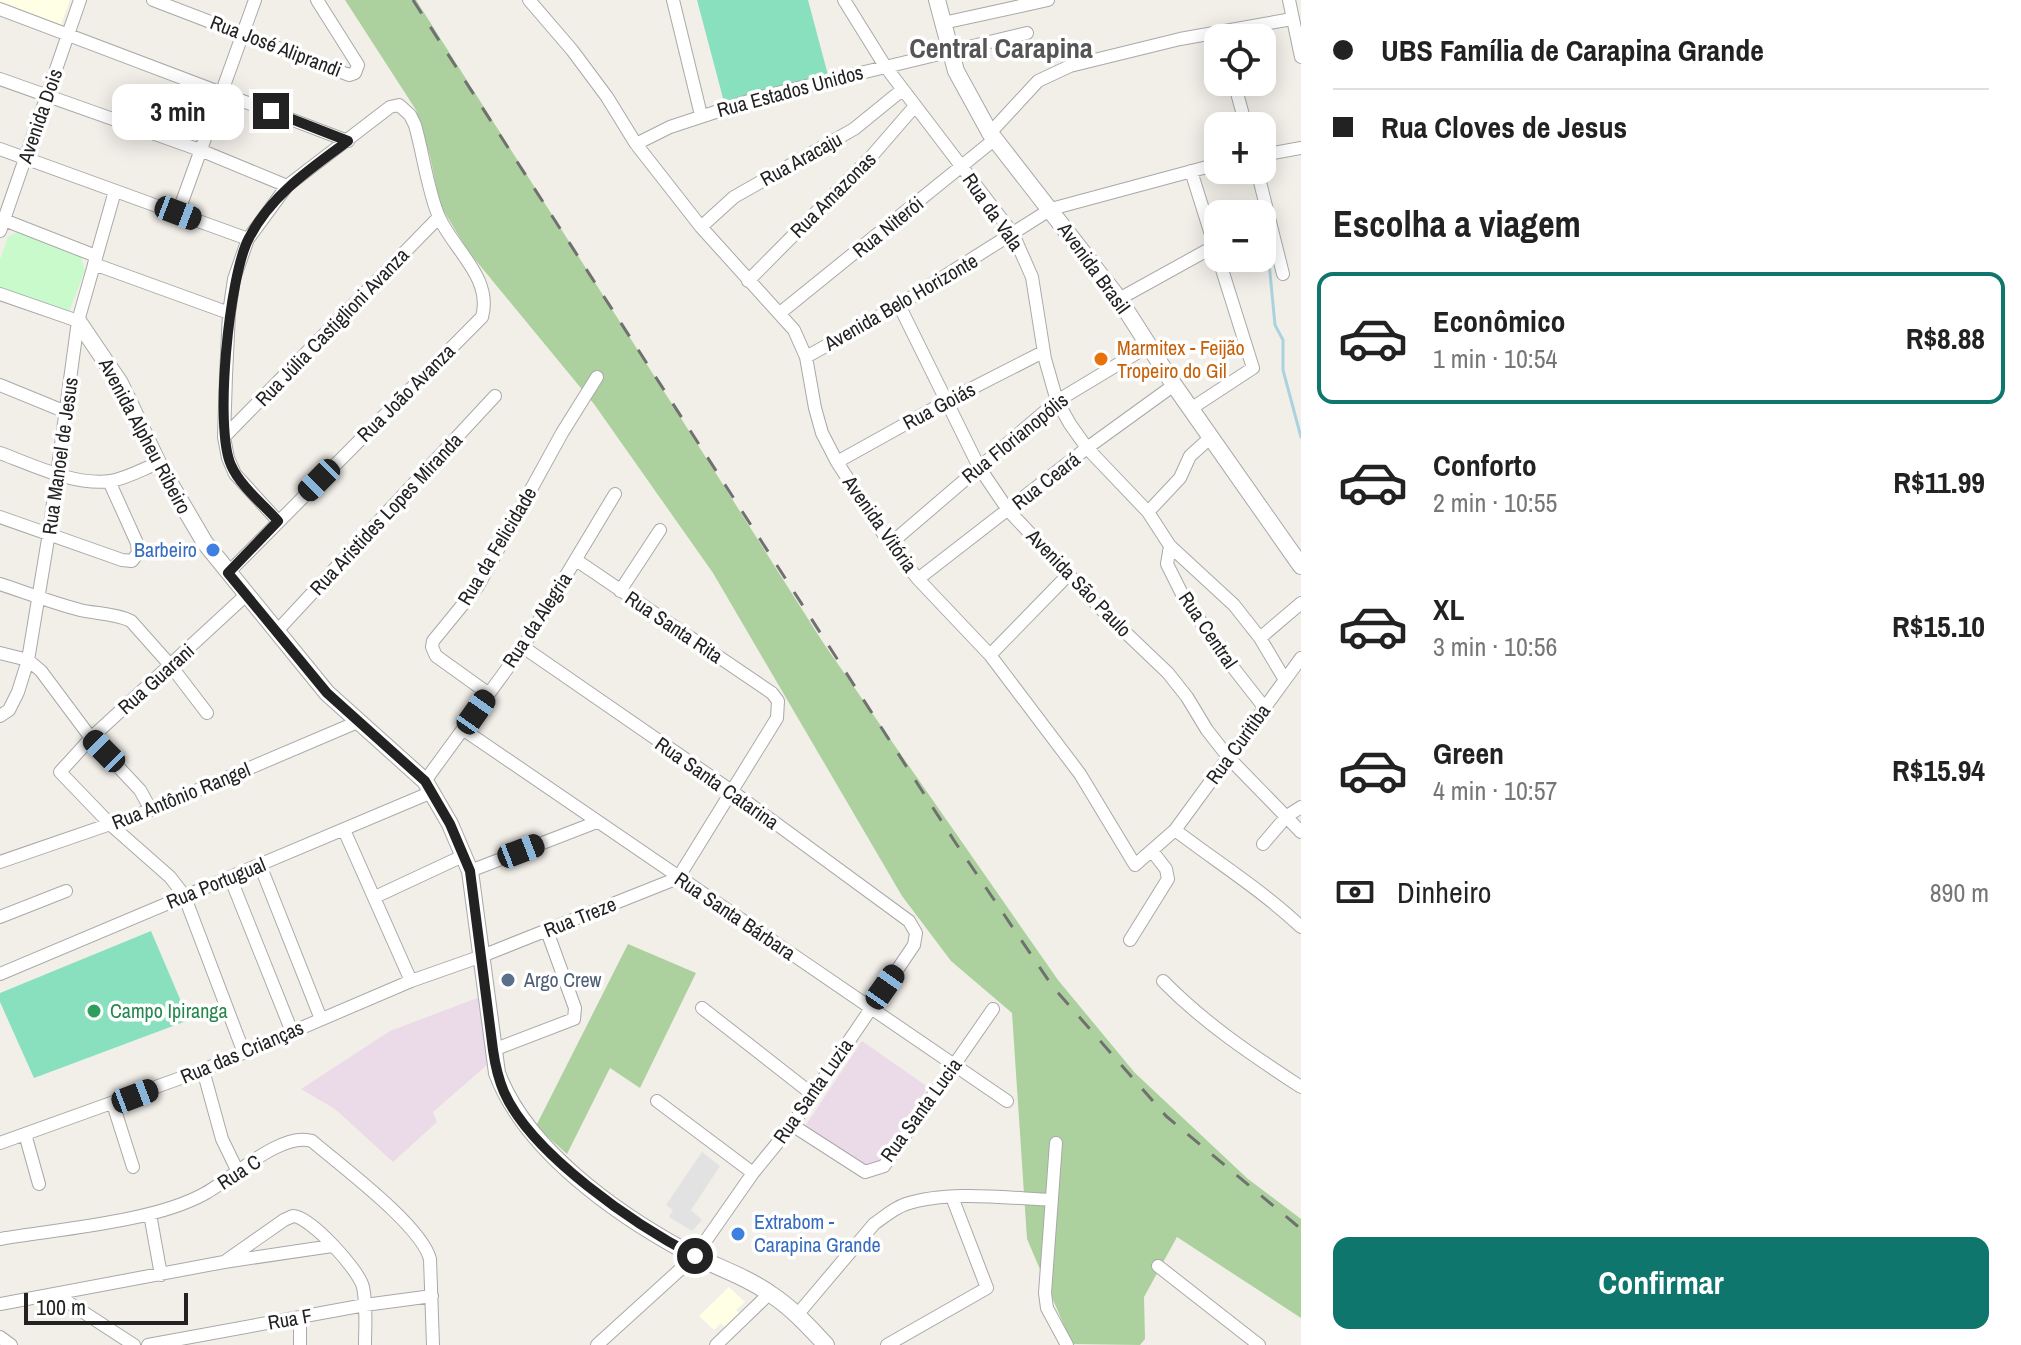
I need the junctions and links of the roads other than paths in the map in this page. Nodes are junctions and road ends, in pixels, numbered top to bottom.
1 (80, 0) edge
2 (153, 0) edge
3 (255, 0) edge
4 (317, 0) edge
5 (529, 0) edge
6 (673, 0) edge
7 (844, 0) edge
8 (937, 0) edge
9 (1048, 0) edge
10 (1289, 0) edge
11 (0, 9) edge
12 (1292, 19) junction
13 (943, 23) junction
14 (1270, 24) edge
15 (242, 33) junction
16 (1027, 33) dead end
17 (68, 34) junction
18 (1204, 38) edge
19 (949, 52) junction
20 (1301, 57) edge
21 (885, 66) junction
22 (0, 79) edge
23 (902, 90) junction
24 (221, 92) junction
25 (47, 96) junction
26 (915, 106) junction
27 (701, 115) junction
28 (993, 136) junction
29 (348, 141) junction
30 (636, 144) junction
31 (1301, 148) edge
32 (0, 149) edge
33 (200, 150) junction
34 (1276, 152) edge
35 (26, 159) junction
36 (961, 167) junction
37 (1204, 168) edge
38 (1191, 171) junction
39 (1260, 184) edge
40 (287, 186) junction
41 (115, 191) junction
42 (1051, 209) junction
43 (178, 213) junction
44 (1204, 216) edge
45 (439, 217) junction
46 (2, 225) edge
47 (701, 227) junction
48 (1013, 234) junction
49 (248, 239) junction
50 (1204, 252) edge
51 (95, 260) junction
52 (1221, 272) edge
53 (1283, 274) dead end
54 (748, 281) junction
55 (0, 294) edge
56 (1119, 299) junction
57 (899, 305) junction
58 (229, 313) junction
59 (780, 313) junction
60 (78, 321) junction
61 (1150, 345) junction
62 (1043, 352) junction
63 (806, 357) junction
64 (597, 377) dead end
65 (0, 385) edge
66 (1174, 385) junction
67 (495, 396) dead end
68 (1057, 401) junction
69 (945, 402) junction
70 (1192, 408) junction
71 (66, 412) junction
72 (224, 437) junction
73 (1211, 437) junction
74 (1087, 448) junction
75 (0, 453) edge
76 (837, 462) junction
77 (158, 463) junction
78 (979, 467) junction
79 (57, 474) junction
80 (109, 481) junction
81 (615, 494) dead end
82 (1008, 510) junction
83 (1148, 512) junction
84 (0, 517) edge
85 (278, 521) junction
86 (660, 530) dead end
87 (49, 533) junction
88 (890, 544) junction
89 (1170, 546) junction
90 (576, 560) junction
91 (1301, 566) edge
92 (228, 573) junction
93 (1068, 575) junction
94 (918, 579) junction
95 (0, 584) edge
96 (620, 591) junction
97 (246, 595) junction
98 (39, 597) junction
99 (1301, 603) edge
100 (277, 631) junction
101 (1260, 638) junction
102 (523, 647) junction
103 (0, 653) edge
104 (990, 655) junction
105 (28, 660) junction
106 (1300, 663) edge
107 (171, 666) junction
108 (1285, 680) junction
109 (489, 694) junction
110 (1264, 707) junction
111 (207, 713) dead end
112 (0, 716) edge
113 (360, 721) junction
114 (464, 730) junction
115 (91, 738) junction
116 (1229, 758) junction
117 (429, 787) junction
118 (733, 792) junction
119 (1301, 807) edge
120 (151, 810) junction
121 (1287, 816) junction
122 (597, 822) junction
123 (111, 825) junction
124 (344, 830) junction
125 (1175, 830) junction
126 (1301, 832) edge
127 (1263, 844) dead end
128 (1152, 851) junction
129 (0, 862) edge
130 (468, 863) junction
131 (260, 865) junction
132 (230, 877) junction
133 (678, 878) junction
134 (66, 891) dead end
135 (184, 895) junction
136 (375, 897) junction
137 (0, 917) edge
138 (909, 921) joint
139 (1301, 927) edge
140 (547, 931) junction
141 (1130, 940) dead end
142 (482, 956) junction
143 (0, 974) edge
144 (411, 981) junction
145 (1163, 981) dead end
146 (702, 1008) dead end
147 (871, 1008) junction
148 (993, 1009) dead end
149 (321, 1019) junction
150 (292, 1032) junction
151 (493, 1050) junction
152 (244, 1053) junction
153 (954, 1064) junction
154 (203, 1070) junction
155 (1301, 1087) edge
156 (812, 1094) junction
157 (657, 1101) dead end
158 (1007, 1101) dead end
159 (113, 1104) junction
160 (792, 1125) junction
161 (25, 1134) junction
162 (0, 1143) edge
163 (1056, 1143) dead end
164 (133, 1167) dead end
165 (238, 1172) junction
166 (753, 1173) junction
167 (39, 1184) dead end
168 (952, 1197) junction
169 (1052, 1200) junction
170 (150, 1214) junction
171 (0, 1239) edge
172 (332, 1246) junction
173 (695, 1256) junction
174 (224, 1262) junction
175 (1158, 1266) dead end
176 (161, 1275) junction
177 (770, 1293) junction
178 (57, 1295) junction
179 (432, 1296) junction
180 (0, 1304) edge
181 (365, 1305) junction
182 (797, 1315) junction
183 (300, 1318) junction
184 (229, 1330) junction
185 (0, 1337) edge
186 (11, 1345) edge
187 (134, 1345) edge
188 (148, 1345) edge
189 (221, 1345) edge
190 (300, 1345) edge
191 (365, 1345) edge
192 (433, 1345) edge
193 (597, 1345) edge
194 (716, 1345) edge
195 (826, 1345) edge
196 (887, 1345) edge
197 (1067, 1345) edge
198 (1259, 1345) edge

1 - 17 street, Avenida Dois
2 - 15 street, Rua José Aliprandi
3 - 15 street
4 - 15 street, Rua José Aliprandi
5 - 30 street, Avenida Vitória
6 - 27 street
7 - 21 street, Rua da Vala
8 - 13 street, Avenida Brasil
9 - 13 street
10 - 12 street
11 - 17 street
12 - 14 street, Rua Niterói
12 - 20 street
13 - 19 street, Avenida Brasil
15 - 24 street
16 - 19 street, Rua Estados Unidos
17 - 24 street
17 - 25 street, Avenida Dois
18 - 28 street, Rua Niterói
19 - 21 street, Rua Estados Unidos
19 - 28 street, Avenida Brasil
21 - 23 street, Rua da Vala
21 - 27 street, Rua Estados Unidos
22 - 25 street
23 - 26 street, Rua da Vala
23 - 47 street, Rua Aracaju
24 - 29 street
24 - 33 street
25 - 33 street
25 - 35 street, Avenida Dois
26 - 36 street, Rua da Vala
26 - 54 street, Rua Amazonas
27 - 30 street, Rua Estados Unidos
28 - 36 street, Rua Niterói
28 - 42 street, Avenida Brasil
29 - 40 street, Rua Júlia Castiglioni Avanza
29 - 45 street, Rua Júlia Castiglioni Avanza
30 - 47 street, Avenida Vitória
31 - 34 street
32 - 35 street
33 - 40 street
33 - 43 street
35 - 41 street
35 - 46 street, Avenida Dois
36 - 48 street, Rua da Vala
36 - 59 street, Rua Niterói
37 - 38 street, Avenida Belo Horizonte
38 - 42 street, Avenida Belo Horizonte
38 - 44 street
39 - 53 street
40 - 49 street, Rua Júlia Castiglioni Avanza
41 - 43 street
41 - 51 street, Rua Manoel de Jesus
42 - 48 street, Avenida Belo Horizonte
42 - 56 street, Avenida Brasil
43 - 49 street
45 - 72 street, Rua Júlia Castiglioni Avanza
45 - 85 street, Rua João Avanza
46 - 51 street
47 - 54 street, Avenida Vitória
48 - 57 street, Avenida Belo Horizonte
48 - 62 street, Rua da Vala
49 - 58 street, Rua Júlia Castiglioni Avanza
50 - 56 street
51 - 58 street
51 - 60 street, Rua Manoel de Jesus
52 - 70 street
54 - 59 street, Avenida Vitória
55 - 60 street
56 - 61 street, Avenida Brasil
57 - 63 street, Avenida Belo Horizonte
57 - 69 street, Avenida São Paulo
58 - 72 street, Rua Júlia Castiglioni Avanza
59 - 63 street, Avenida Vitória
60 - 71 street, Rua Manoel de Jesus
60 - 77 street, Avenida Alpheu Ribeiro
61 - 66 street, Avenida Brasil
61 - 68 street, Rua Florianopólis
62 - 68 street, Rua da Vala
62 - 69 street, Rua Goiás
63 - 76 street, Avenida Vitória
64 - 109 street, Rua da Felicidade
65 - 71 street
66 - 70 street, Avenida Brasil
66 - 74 street, Rua Ceará
67 - 100 street, Rua Aristides Lopes Miranda
68 - 74 street, Rua da Vala
68 - 78 street, Rua Florianopólis
69 - 76 street, Rua Goiás
69 - 78 street, Avenida São Paulo
70 - 73 street, Avenida Brasil
71 - 79 street, Rua Manoel de Jesus
72 - 85 street, Rua Júlia Castiglioni Avanza
73 - 83 street
73 - 91 street, Avenida Brasil
74 - 82 street, Rua Ceará
74 - 83 street, Rua da Vala
75 - 79 street
76 - 88 street, Avenida Vitória
77 - 80 street
77 - 92 street, Avenida Alpheu Ribeiro
78 - 82 street, Avenida São Paulo
78 - 88 street, Rua Florianopólis
79 - 80 street
79 - 87 street, Rua Manoel de Jesus
80 - 87 street
81 - 90 street, Rua da Alegria
82 - 93 street, Avenida São Paulo
82 - 94 street, Rua Ceará
83 - 89 street, Rua da Vala
84 - 87 street
85 - 92 street, Rua João Avanza
86 - 96 street
87 - 98 street, Rua Manoel de Jesus
88 - 94 street, Avenida Vitória
89 - 101 street
89 - 110 street, Rua Central
90 - 96 street, Rua Santa Rita
90 - 102 street, Rua da Alegria
92 - 97 street, Avenida Alpheu Ribeiro
93 - 104 street
93 - 116 street, Avenida São Paulo
94 - 104 street, Avenida Vitória
95 - 98 street
96 - 118 street, Rua Santa Rita
97 - 100 street, Avenida Alpheu Ribeiro
97 - 107 street, Rua Guarani
98 - 105 street, Rua Manoel de Jesus
98 - 107 street
99 - 101 street
100 - 113 street, Avenida Alpheu Ribeiro
101 - 108 street
102 - 109 street, Rua da Alegria
102 - 118 street, Rua Santa Catarina
103 - 105 street
104 - 128 street, Avenida Vitória
105 - 112 street, Rua Manoel de Jesus
105 - 115 street
106 - 108 street, Rua Curitiba
107 - 111 street
107 - 115 street, Rua Guarani
108 - 110 street, Rua Curitiba
109 - 114 street, Rua da Alegria
110 - 116 street, Rua Curitiba
113 - 117 street, Avenida Alpheu Ribeiro
113 - 120 street, Rua Antônio Rangel
114 - 117 street, Rua da Alegria
114 - 122 street, Rua Santa Bárbara
115 - 120 street
115 - 123 street, Rua Guarani
116 - 121 street, Avenida São Paulo
116 - 125 street, Rua Curitiba
117 - 124 street, Rua Portugual
117 - 130 street, Avenida Alpheu Ribeiro
118 - 133 street
118 - 138 street, Rua Santa Catarina
119 - 121 street
120 - 123 street, Rua Antônio Rangel
121 - 126 street, Avenida São Paulo
121 - 127 street
122 - 130 street
122 - 133 street, Rua Santa Bárbara
123 - 129 street, Rua Antônio Rangel
123 - 135 street
124 - 131 street, Rua Portugual
124 - 136 street
125 - 128 street
125 - 139 street
128 - 141 street
130 - 136 street
130 - 142 street, Avenida Alpheu Ribeiro
131 - 132 street, Rua Portugual
131 - 149 street
132 - 135 street, Rua Portugual
132 - 150 street
133 - 140 street, Rua Treze
133 - 147 street, Rua Santa Bárbara
134 - 137 street
135 - 143 street, Rua Portugual
135 - 152 street
136 - 144 street
138 - 147 street, Rua Santa Luzia
140 - 142 street, Rua Treze
140 - 151 street
142 - 144 street, Rua das Crianças
142 - 151 street, Avenida Alpheu Ribeiro
144 - 149 street, Rua das Crianças
145 - 155 street
146 - 156 street
147 - 153 street, Rua Santa Bárbara
147 - 156 street, Rua Santa Luzia
148 - 153 street, Rua Santa Lucia
149 - 150 street, Rua das Crianças
150 - 152 street, Rua das Crianças
151 - 173 street, Avenida Alpheu Ribeiro
152 - 154 street, Rua das Crianças
153 - 158 street, Rua Santa Bárbara
153 - 160 street, Rua Santa Lucia
154 - 159 street, Rua das Crianças
154 - 165 street
156 - 160 street, Rua Santa Luzia
157 - 166 street
159 - 161 street, Rua das Crianças
159 - 164 street
160 - 166 street, Rua Santa Luzia
161 - 162 street, Rua das Crianças
161 - 167 street
163 - 169 street
165 - 170 street, Rua C
165 - 179 street, Rua C
166 - 173 street, Rua Santa Luzia
168 - 169 street
168 - 182 street
168 - 196 street
169 - 197 street
170 - 171 street, Rua C
170 - 176 street
172 - 174 street
172 - 174 street
172 - 181 street
173 - 177 street, Avenida Alpheu Ribeiro
173 - 193 street, Rua Santa Luzia
174 - 176 street
175 - 198 street
176 - 178 street
177 - 182 street, Avenida Alpheu Ribeiro
177 - 194 street
178 - 180 street
178 - 187 street
179 - 181 street, Rua F
179 - 192 street
181 - 183 street, Rua F
181 - 191 street
182 - 195 street, Avenida Alpheu Ribeiro
183 - 184 street, Rua F
183 - 190 street
184 - 188 street, Rua F
184 - 189 street
185 - 186 street

